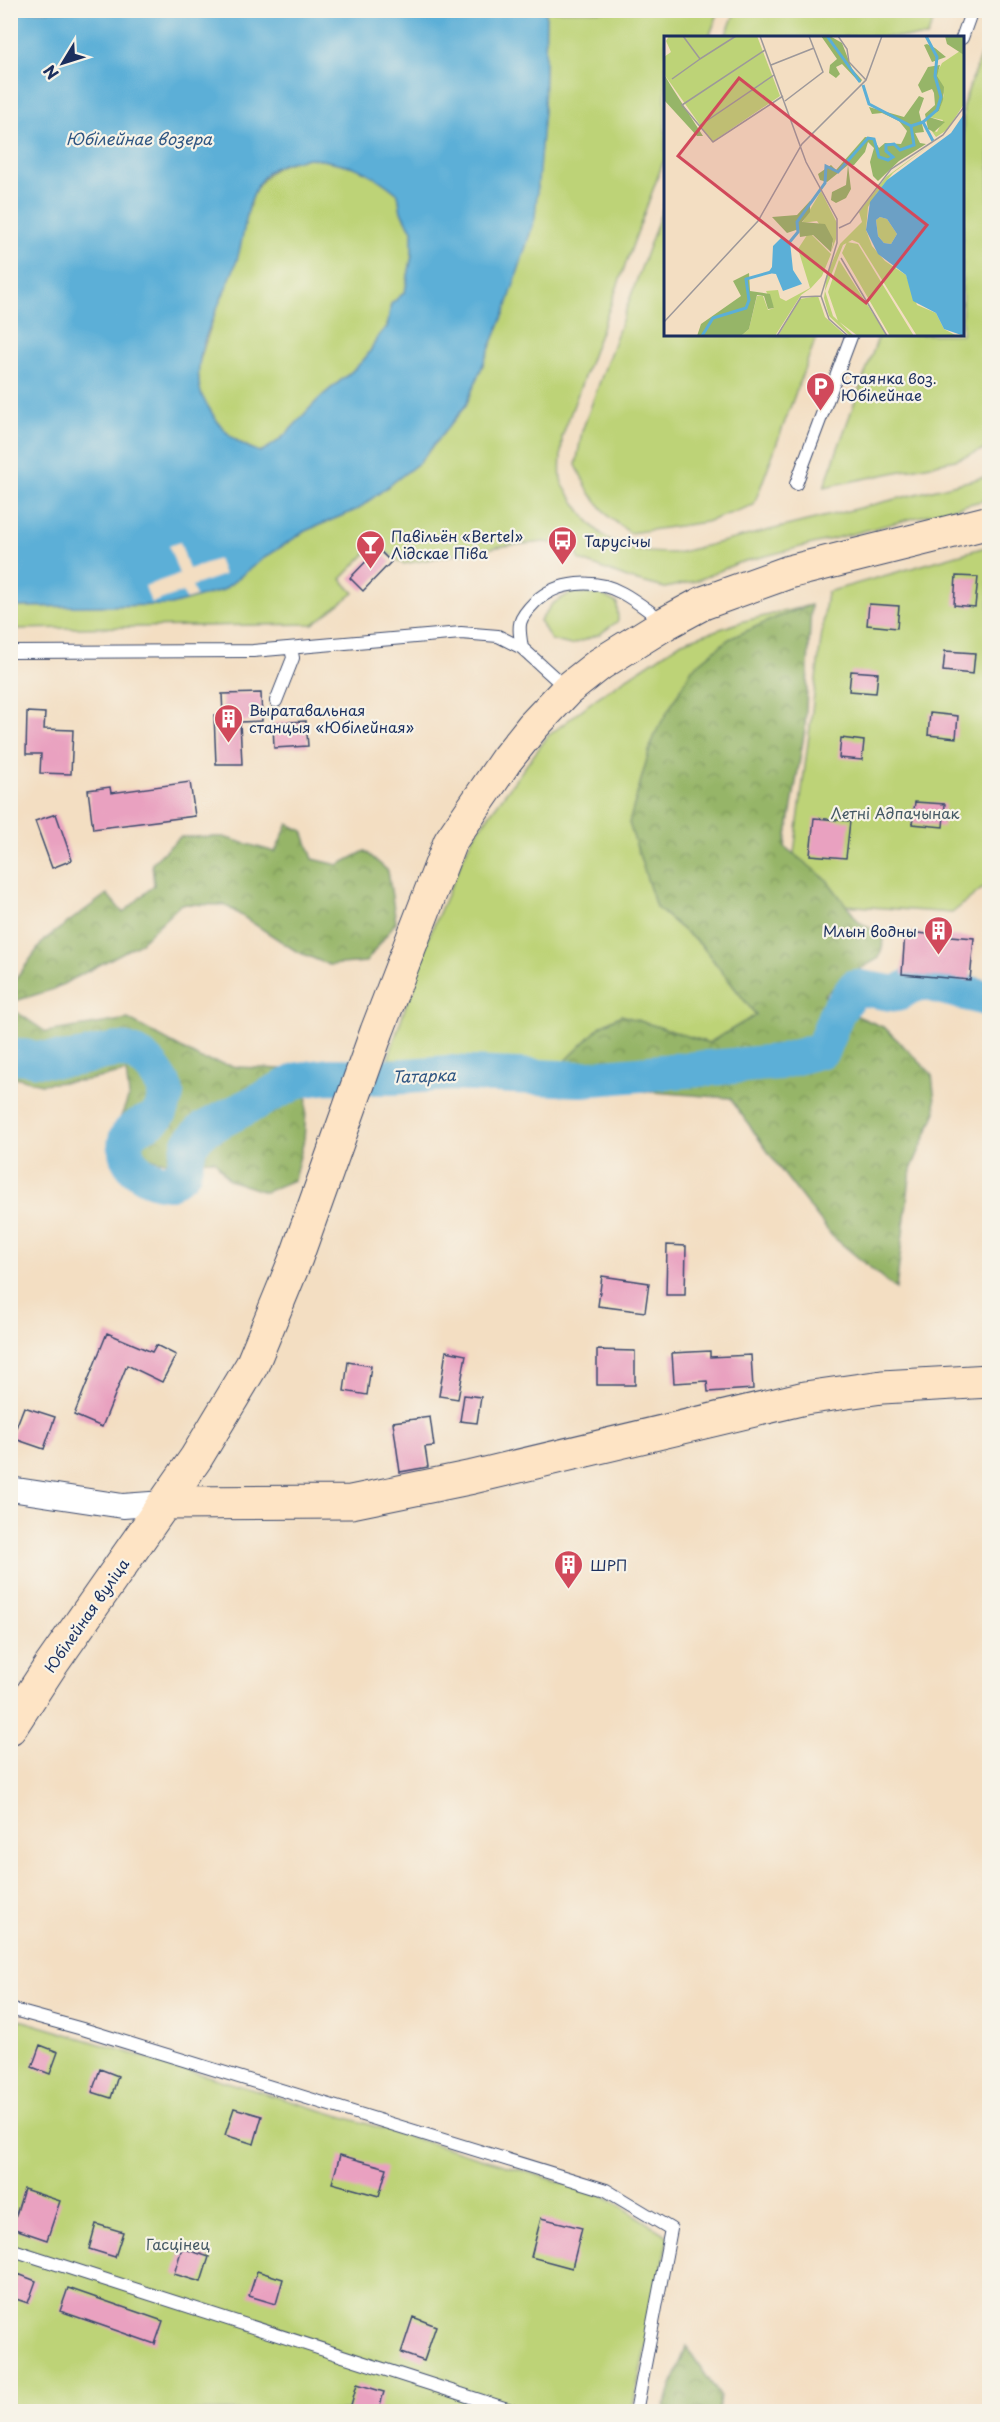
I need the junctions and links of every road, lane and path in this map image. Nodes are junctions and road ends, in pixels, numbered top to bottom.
1 (972, 10) edge
2 (963, 36) edge
3 (851, 336) edge
4 (796, 484) dead end
5 (990, 522) edge
6 (666, 623) junction
7 (291, 648) junction
8 (522, 648) junction
9 (10, 652) edge
10 (567, 690) junction
11 (276, 701) dead end
12 (990, 1382) edge
13 (10, 1490) edge
14 (164, 1503) junction
15 (10, 1728) edge
16 (10, 2009) edge
17 (10, 2249) edge
18 (517, 2412) edge
19 (636, 2412) edge

1 - 2 lane
3 - 4 lane
5 - 6 street, Юбілейная вуліца
6 - 8 lane
6 - 10 street, Юбілейная вуліца
7 - 8 lane
7 - 9 lane
7 - 11 lane
8 - 10 lane
10 - 14 street, Юбілейная вуліца
12 - 14 street
13 - 14 street
14 - 15 street, Юбілейная вуліца
16 - 19 lane
17 - 18 lane

